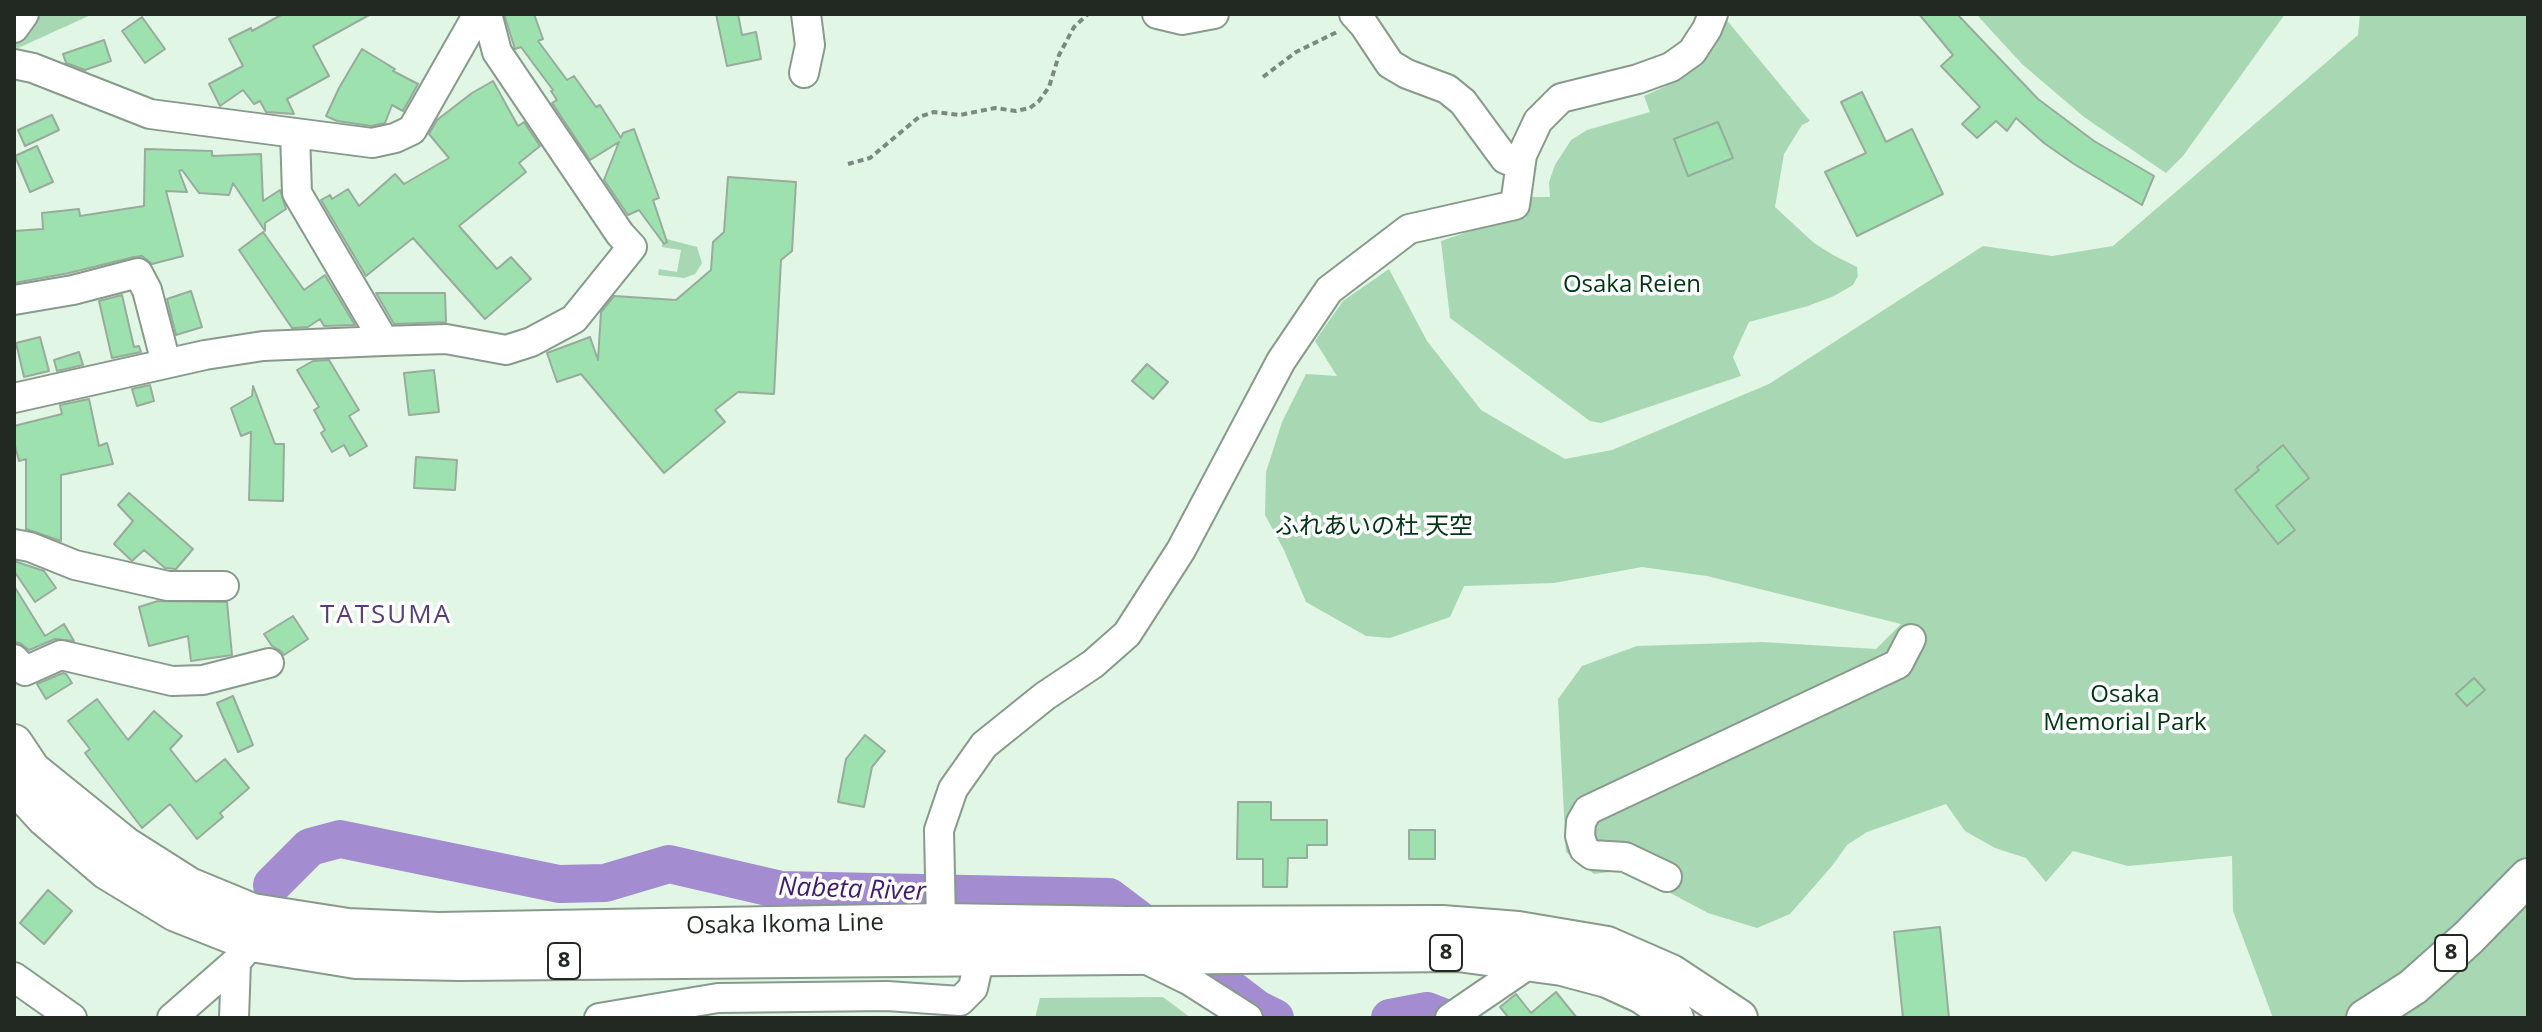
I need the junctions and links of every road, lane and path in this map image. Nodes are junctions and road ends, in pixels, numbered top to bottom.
1 (24, 14) edge
2 (480, 14) edge
3 (806, 14) edge
4 (1088, 14) edge
5 (1157, 14) edge
6 (1214, 14) edge
7 (1713, 14) edge
8 (1359, 19) edge
9 (14, 28) edge
10 (14, 64) edge
11 (804, 73) dead end
12 (1263, 77) dead end
13 (295, 133) junction
14 (848, 164) dead end
15 (1520, 165) junction
16 (14, 300) edge
17 (384, 341) junction
18 (166, 363) junction
19 (14, 398) edge
20 (14, 544) edge
21 (224, 586) dead end
22 (1911, 639) dead end
23 (14, 659) edge
24 (269, 663) dead end
25 (14, 726) edge
26 (20, 766) edge
27 (1667, 877) dead end
28 (2528, 877) edge
29 (941, 902) junction
30 (1149, 941) junction
31 (244, 952) junction
32 (980, 956) junction
33 (1532, 962) junction
34 (14, 977) edge
35 (1458, 1012) edge
36 (72, 1018) edge
37 (172, 1018) edge
38 (234, 1018) edge
39 (599, 1018) edge
40 (1248, 1018) edge
41 (1675, 1018) edge
42 (1739, 1018) edge
43 (2365, 1018) edge

1 - 9 street
2 - 13 street
2 - 17 street
3 - 11 street
4 - 14 path
5 - 6 street
7 - 15 street
8 - 12 path
8 - 15 street
10 - 13 street
13 - 17 street
15 - 29 street
16 - 18 street
17 - 18 street
18 - 19 street
20 - 21 street
22 - 27 street
23 - 24 street
25 - 26 street
26 - 29 main road, Osaka Ikoma Line / 8
26 - 31 main road, Osaka Ikoma Line / 8
28 - 43 main road, 8
29 - 30 main road, Osaka Ikoma Line / 8
30 - 32 main road, Osaka Ikoma Line / 8
30 - 33 main road, Osaka Ikoma Line / 8
30 - 40 street
30 - 42 main road, Osaka Ikoma Line / 8
31 - 32 main road, Osaka Ikoma Line / 8
31 - 37 street
31 - 38 street
32 - 39 street
33 - 35 street
33 - 41 main road, Osaka Ikoma Line / 8
34 - 36 street

